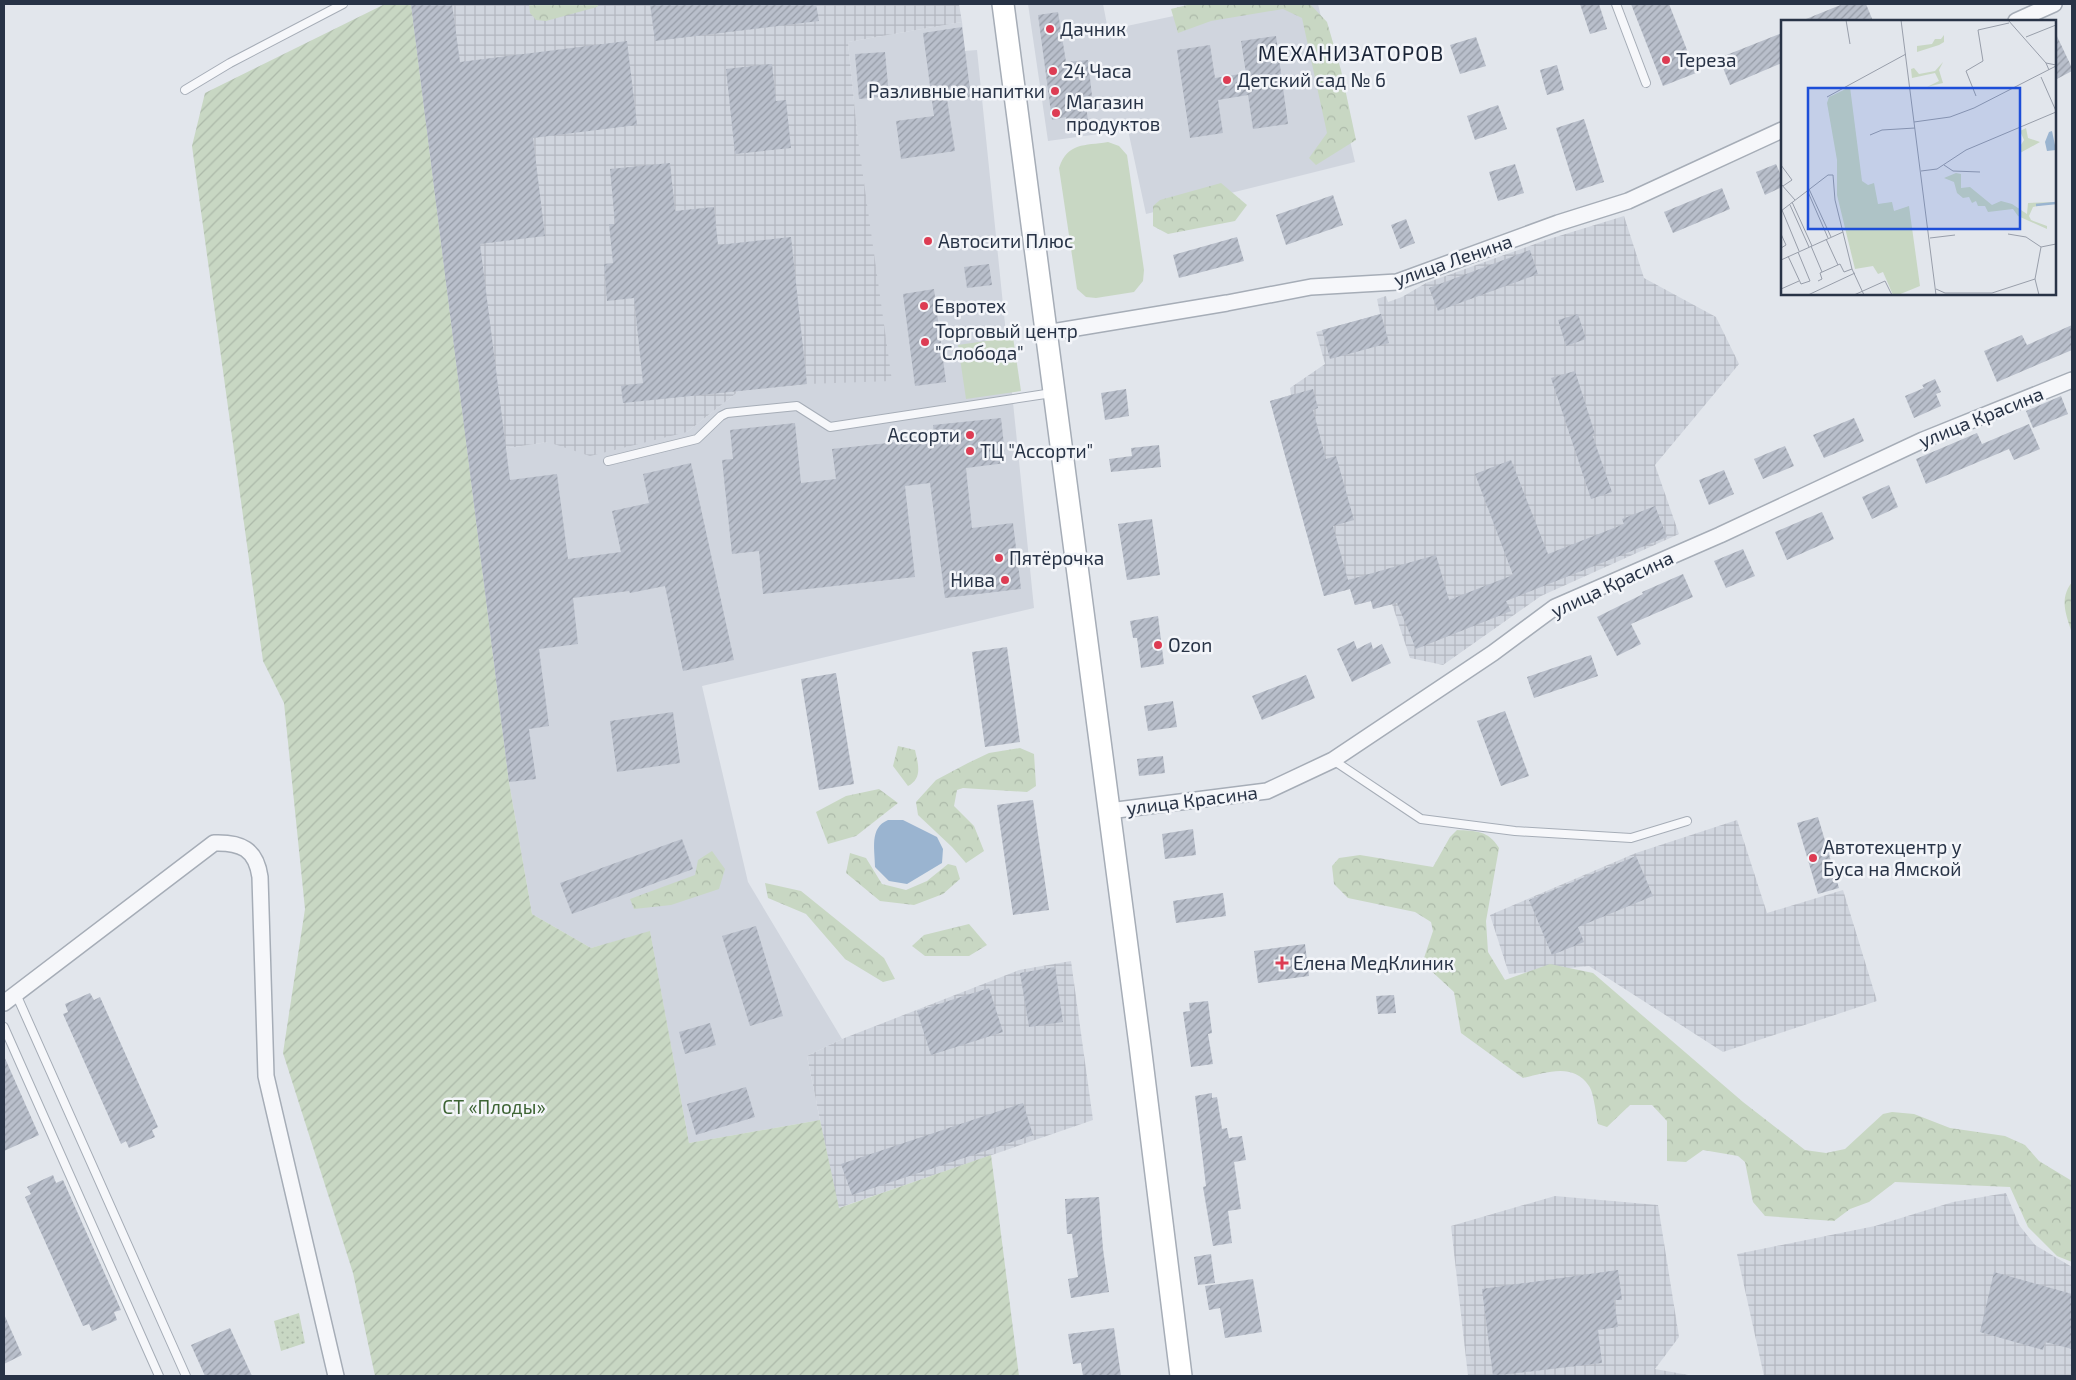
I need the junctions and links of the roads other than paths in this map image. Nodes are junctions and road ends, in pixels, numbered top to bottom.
1 (343, 4) edge
2 (1003, 4) edge
3 (1616, 4) edge
4 (2054, 4) edge
5 (2018, 20) edge
6 (1646, 83) dead end
7 (185, 90) dead end
8 (1781, 130) edge
9 (1046, 333) junction
10 (2072, 380) edge
11 (1053, 393) junction
12 (608, 461) dead end
13 (1333, 760) junction
14 (1109, 810) junction
15 (1687, 821) dead end
16 (10, 999) edge
17 (4, 1027) edge
18 (159, 1376) edge
19 (186, 1376) edge
20 (336, 1376) edge
21 (1181, 1376) edge

1 - 7 lane
2 - 9 main road
3 - 6 lane
4 - 5 street
8 - 9 street, улица Ленина
9 - 11 main road
10 - 13 street, улица Красина
11 - 12 lane
11 - 14 main road
13 - 14 street, улица Красина
13 - 15 lane
14 - 21 main road
16 - 19 lane
16 - 20 street
17 - 18 lane

